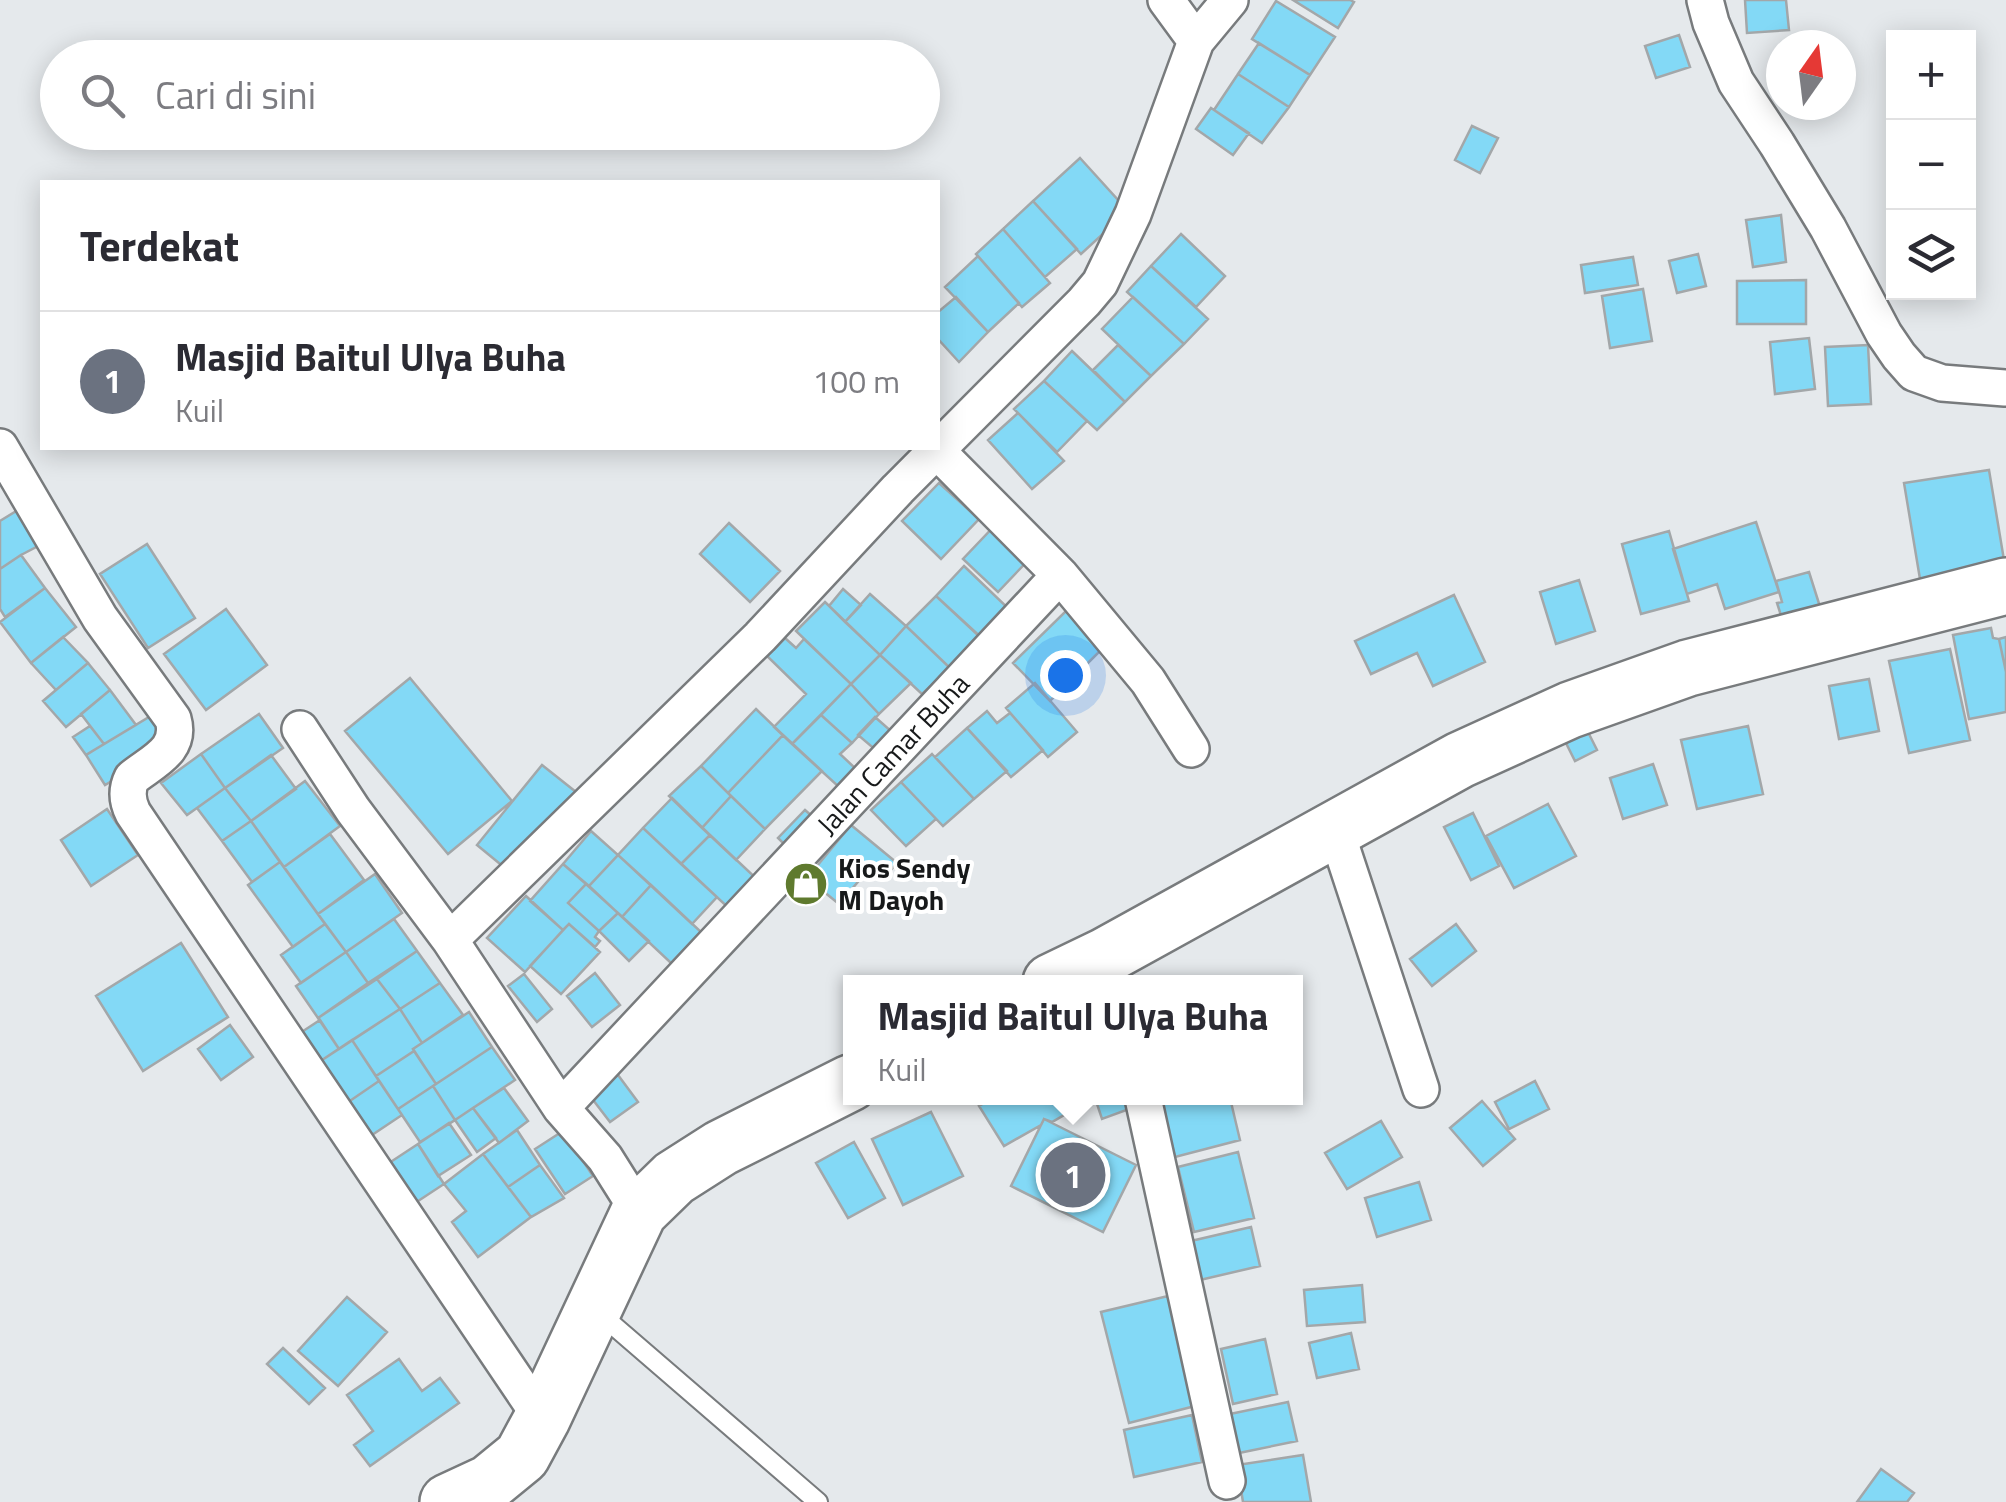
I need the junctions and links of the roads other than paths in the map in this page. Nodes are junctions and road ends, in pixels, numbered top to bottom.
1 (1166, 0) edge
2 (1230, 0) edge
3 (1705, 0) edge
4 (1196, 41) junction
5 (2006, 388) edge
6 (2006, 399) edge
7 (0, 447) edge
8 (940, 447) edge
9 (936, 451) joint
10 (1060, 575) junction
11 (2006, 586) edge
12 (300, 729) dead end
13 (1191, 749) dead end
14 (1334, 828) junction
15 (450, 940) junction
16 (1109, 969) edge
17 (1082, 975) edge
18 (843, 1087) edge
19 (1421, 1089) dead end
20 (1145, 1105) edge
21 (561, 1108) junction
22 (639, 1212) junction
23 (594, 1310) junction
24 (542, 1420) junction
25 (1227, 1481) dead end
26 (448, 1502) edge
27 (818, 1502) edge

1 - 4 street
2 - 4 street
3 - 5 street
4 - 8 street
5 - 6 street
7 - 24 street
9 - 10 street
9 - 15 street
10 - 13 street
10 - 21 street, Jalan Camar Buha
11 - 14 highway
12 - 15 street
14 - 16 highway
14 - 19 street
15 - 21 street
16 - 17 highway
18 - 22 highway
20 - 25 street
21 - 22 street
22 - 23 highway
23 - 24 highway
23 - 27 lane
24 - 26 highway

